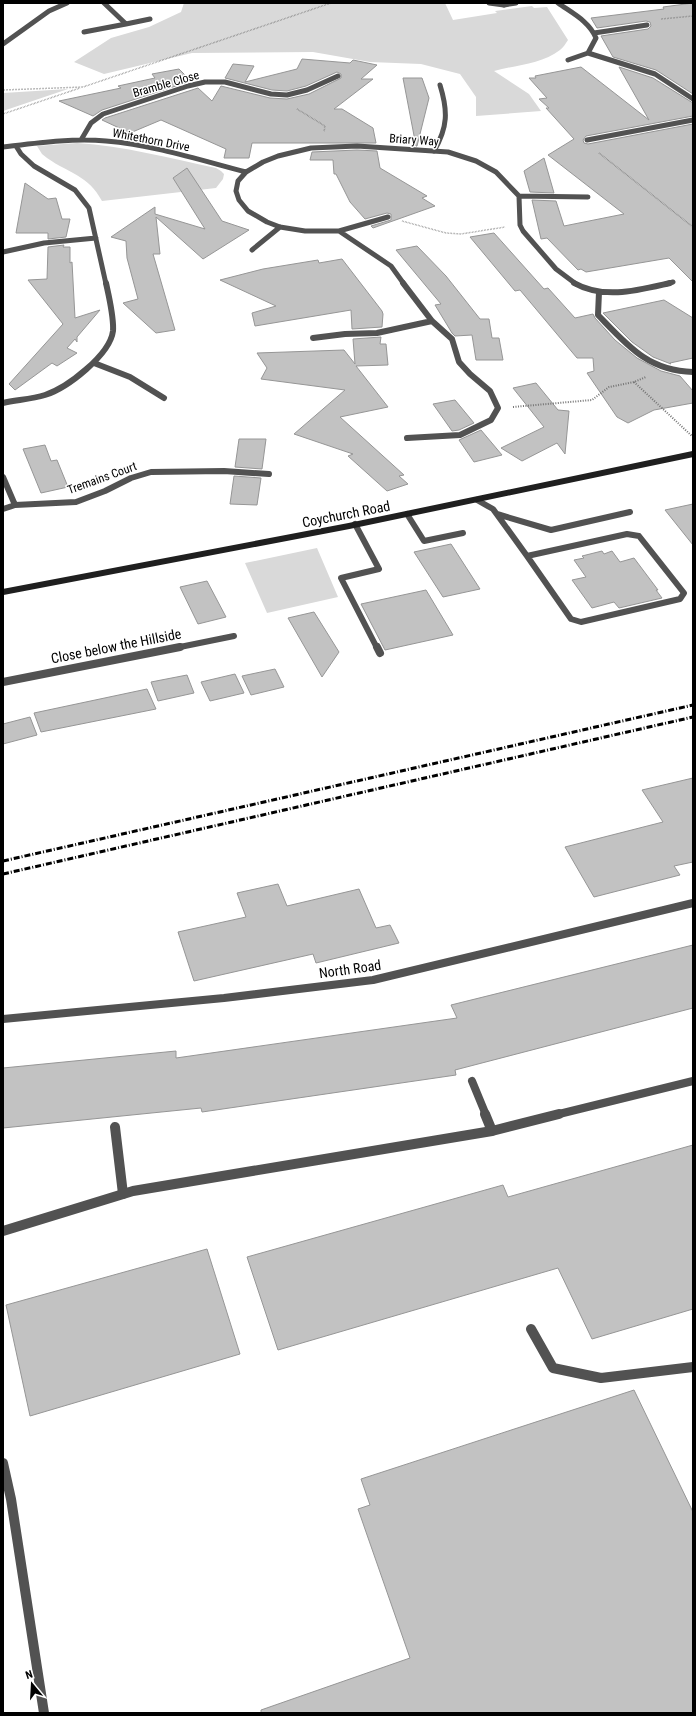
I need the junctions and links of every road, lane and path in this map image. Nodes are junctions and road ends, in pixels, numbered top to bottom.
1 (67, 3) edge
2 (104, 3) edge
3 (331, 3) edge
4 (489, 3) edge
5 (516, 3) edge
6 (558, 3) edge
7 (150, 19) dead end
8 (126, 24) junction
9 (647, 25) dead end
10 (84, 32) dead end
11 (594, 33) junction
12 (3, 44) edge
13 (588, 52) junction
14 (568, 60) dead end
15 (338, 76) dead end
16 (440, 85) dead end
17 (83, 87) junction
18 (3, 90) edge
19 (283, 95) junction
20 (693, 99) edge
21 (3, 114) edge
22 (693, 120) edge
23 (82, 140) junction
24 (587, 140) joint
25 (16, 146) junction
26 (321, 146) junction
27 (3, 147) edge
28 (434, 151) junction
29 (246, 172) junction
30 (519, 196) junction
31 (588, 197) dead end
32 (388, 217) joint
33 (520, 225) junction
34 (280, 227) junction
35 (693, 227) edge
36 (339, 231) junction
37 (96, 238) junction
38 (252, 250) dead end
39 (3, 252) edge
40 (673, 282) dead end
41 (599, 292) junction
42 (432, 321) junction
43 (314, 338) dead end
44 (94, 363) junction
45 (662, 366) junction
46 (693, 372) edge
47 (634, 382) junction
48 (164, 398) dead end
49 (3, 403) edge
50 (498, 408) junction
51 (693, 437) edge
52 (407, 438) dead end
53 (693, 454) edge
54 (269, 474) dead end
55 (3, 477) edge
56 (477, 500) junction
57 (15, 505) junction
58 (3, 509) edge
59 (630, 512) dead end
60 (407, 514) junction
61 (497, 514) junction
62 (355, 524) junction
63 (463, 533) dead end
64 (526, 556) junction
65 (3, 592) edge
66 (234, 636) dead end
67 (380, 653) dead end
68 (3, 682) edge
69 (693, 903) edge
70 (3, 1019) edge
71 (472, 1081) dead end
72 (693, 1081) edge
73 (114, 1127) dead end
74 (492, 1131) junction
75 (123, 1194) junction
76 (3, 1231) edge
77 (531, 1329) dead end
78 (693, 1367) edge
79 (3, 1463) edge
80 (44, 1713) edge

1 - 12 street
2 - 8 street
3 - 17 path
4 - 5 street
6 - 11 street
7 - 8 street
8 - 10 street
9 - 11 street
11 - 13 street
13 - 14 street
13 - 20 street
15 - 19 street, Bramble Close
16 - 28 street
17 - 18 path
17 - 21 path
19 - 23 street, Bramble Close
19 - 26 path
22 - 24 street
23 - 25 street, Whitethorn Drive
23 - 29 street, Whitethorn Drive
24 - 35 path
25 - 27 street, Whitethorn Drive
25 - 37 street
26 - 28 street, Briary Way
26 - 29 street, Briary Way
28 - 30 street, Briary Way
29 - 34 street
30 - 31 street
30 - 33 street
32 - 33 path
32 - 36 street
33 - 41 street
34 - 36 street
34 - 38 street
36 - 42 street
37 - 39 street
37 - 44 street
40 - 41 street
41 - 45 street
42 - 43 street
42 - 50 street
44 - 48 street
44 - 49 street
45 - 46 street
45 - 47 path
47 - 50 path
47 - 51 path
50 - 52 street
53 - 56 main road, Coychurch Road
54 - 57 street, Tremains Court
55 - 57 street
56 - 60 main road, Coychurch Road
56 - 61 street
57 - 58 street, Tremains Court
59 - 61 street
60 - 62 main road, Coychurch Road
60 - 63 street
61 - 64 street
62 - 65 main road, Coychurch Road
62 - 67 street
64 - 64 street
66 - 68 street, Close below the Hillside
69 - 70 street, North Road
71 - 74 street
72 - 74 street
73 - 75 street
74 - 75 street
75 - 76 street
77 - 78 street
79 - 80 street

